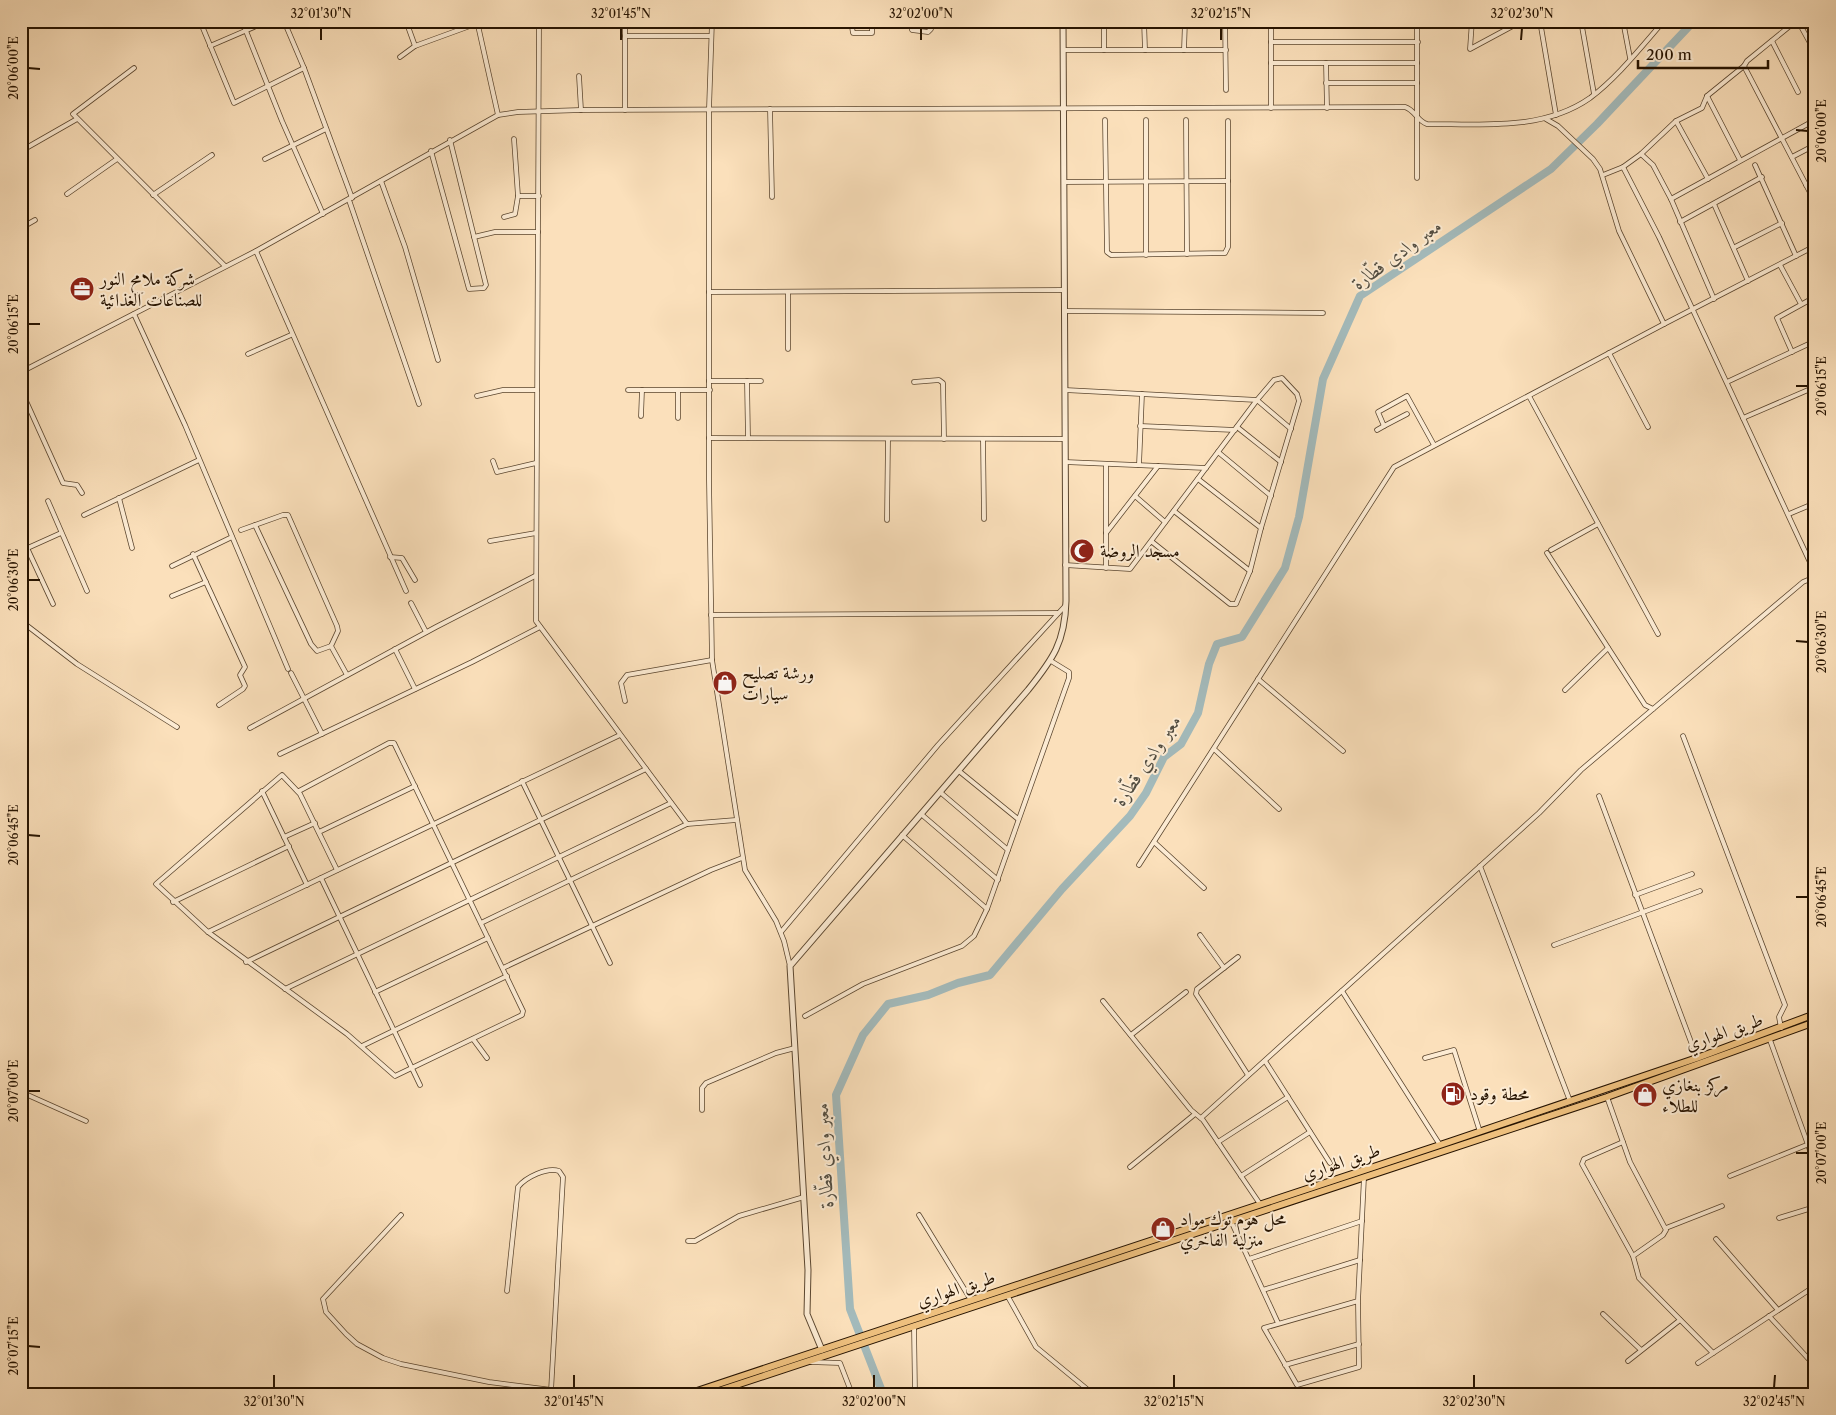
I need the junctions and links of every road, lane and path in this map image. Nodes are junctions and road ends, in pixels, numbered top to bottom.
1 (200, 21) edge
2 (242, 21) edge
3 (268, 21) edge
4 (284, 21) edge
5 (406, 21) edge
6 (539, 21) edge
7 (625, 21) edge
8 (712, 21) edge
9 (851, 21) edge
10 (872, 21) edge
11 (910, 21) edge
12 (931, 21) edge
13 (1063, 21) edge
14 (1104, 21) edge
15 (1144, 21) edge
16 (1185, 21) edge
17 (1418, 21) edge
18 (1472, 21) edge
19 (1522, 21) edge
20 (1540, 21) edge
21 (1581, 21) edge
22 (1623, 21) edge
23 (1797, 21) edge
24 (477, 22) edge
25 (1664, 22) edge
26 (1225, 23) edge
27 (1271, 24) edge
28 (246, 31) junction
29 (625, 36) junction
30 (712, 36) junction
31 (1772, 41) junction
32 (1271, 42) junction
33 (1418, 42) junction
34 (210, 46) junction
35 (415, 46) junction
36 (1063, 50) junction
37 (1104, 50) junction
38 (1144, 50) junction
39 (1184, 50) junction
40 (1226, 50) junction
41 (1815, 52) edge
42 (400, 57) dead end
43 (1630, 58) junction
44 (1271, 63) junction
45 (1326, 63) junction
46 (1417, 63) junction
47 (1744, 66) junction
48 (134, 68) dead end
49 (304, 68) junction
50 (579, 76) dead end
51 (1326, 83) junction
52 (1417, 83) junction
53 (269, 87) junction
54 (1226, 90) dead end
55 (1798, 92) dead end
56 (1594, 94) junction
57 (1707, 96) junction
58 (1064, 108) junction
59 (1271, 108) junction
60 (1327, 108) junction
61 (709, 109) junction
62 (770, 109) junction
63 (581, 110) junction
64 (625, 110) junction
65 (539, 112) junction
66 (1562, 114) junction
67 (498, 115) junction
68 (1556, 116) junction
69 (1417, 117) junction
70 (1546, 119) junction
71 (77, 120) junction
72 (1106, 120) dead end
73 (1146, 120) dead end
74 (1186, 120) dead end
75 (1815, 120) edge
76 (1228, 121) dead end
77 (1676, 121) junction
78 (1558, 126) junction
79 (326, 129) junction
80 (1781, 137) junction
81 (514, 139) dead end
82 (450, 140) junction
83 (293, 145) junction
84 (1815, 146) edge
85 (21, 151) edge
86 (431, 151) junction
87 (1641, 154) junction
88 (212, 155) dead end
89 (1792, 157) junction
90 (117, 159) junction
91 (265, 159) dead end
92 (1740, 160) junction
93 (1755, 165) dead end
94 (1623, 167) junction
95 (1602, 175) junction
96 (1762, 177) junction
97 (1417, 178) dead end
98 (381, 180) junction
99 (1708, 180) junction
100 (1815, 180) edge
101 (1186, 181) junction
102 (1228, 181) junction
103 (1064, 182) junction
104 (1107, 182) junction
105 (1147, 182) junction
106 (1806, 185) junction
107 (67, 194) dead end
108 (153, 195) junction
109 (518, 196) junction
110 (539, 196) junction
111 (772, 197) dead end
112 (350, 199) junction
113 (1671, 199) junction
114 (1815, 202) edge
115 (1714, 204) junction
116 (323, 214) junction
117 (504, 217) dead end
118 (35, 220) dead end
119 (1680, 222) junction
120 (1782, 223) junction
121 (21, 228) edge
122 (538, 232) junction
123 (474, 236) junction
124 (1815, 246) edge
125 (1735, 247) junction
126 (256, 251) junction
127 (1146, 254) junction
128 (1187, 254) junction
129 (1796, 256) junction
130 (1780, 265) junction
131 (225, 266) junction
132 (1748, 281) junction
133 (1064, 290) junction
134 (709, 292) junction
135 (788, 292) junction
136 (1815, 297) edge
137 (1714, 299) junction
138 (1800, 304) junction
139 (1064, 310) junction
140 (1692, 310) junction
141 (1323, 313) dead end
142 (134, 314) junction
143 (1664, 324) junction
144 (291, 336) junction
145 (1815, 341) edge
146 (788, 349) dead end
147 (1792, 352) junction
148 (1609, 353) junction
149 (248, 354) dead end
150 (21, 358) edge
151 (438, 360) dead end
152 (26, 369) junction
153 (21, 372) edge
154 (709, 381) junction
155 (748, 381) junction
156 (761, 381) dead end
157 (914, 382) dead end
158 (1726, 382) junction
159 (1815, 387) edge
160 (21, 390) edge
161 (537, 390) junction
162 (628, 390) dead end
163 (642, 390) junction
164 (710, 390) junction
165 (1065, 390) junction
166 (678, 391) junction
167 (1142, 394) junction
168 (478, 396) dead end
169 (1529, 396) junction
170 (1257, 400) junction
171 (418, 404) dead end
172 (1407, 414) dead end
173 (641, 416) dead end
174 (678, 418) dead end
175 (1743, 418) junction
176 (1140, 426) junction
177 (1384, 426) junction
178 (1648, 427) dead end
179 (1236, 428) junction
180 (1291, 429) junction
181 (1377, 430) dead end
182 (709, 438) junction
183 (748, 438) junction
184 (888, 439) junction
185 (944, 439) junction
186 (983, 439) junction
187 (1065, 439) junction
188 (1434, 445) junction
189 (1218, 452) junction
190 (199, 460) junction
191 (494, 460) dead end
192 (1065, 462) junction
193 (1281, 462) junction
194 (536, 463) junction
195 (1106, 464) junction
196 (1139, 465) junction
197 (1158, 466) junction
198 (1206, 468) junction
199 (1198, 479) junction
200 (82, 493) dead end
201 (1134, 496) junction
202 (1271, 496) junction
203 (119, 498) junction
204 (48, 501) dead end
205 (1815, 503) edge
206 (1174, 511) junction
207 (1789, 514) junction
208 (84, 515) dead end
209 (984, 519) dead end
210 (887, 520) dead end
211 (1165, 522) junction
212 (1598, 524) junction
213 (255, 525) junction
214 (1262, 528) junction
215 (241, 530) dead end
216 (61, 533) junction
217 (536, 533) junction
218 (1106, 533) junction
219 (21, 535) edge
220 (232, 537) junction
221 (1151, 541) junction
222 (490, 542) dead end
223 (27, 548) junction
224 (132, 548) dead end
225 (21, 550) edge
226 (1551, 550) dead end
227 (1547, 553) dead end
228 (193, 554) junction
229 (390, 557) junction
230 (1065, 565) junction
231 (172, 566) dead end
232 (1106, 568) junction
233 (1250, 571) junction
234 (1815, 573) edge
235 (535, 576) junction
236 (1815, 578) edge
237 (415, 580) dead end
238 (206, 582) junction
239 (406, 591) dead end
240 (87, 592) dead end
241 (172, 596) dead end
242 (411, 603) dead end
243 (53, 604) dead end
244 (1065, 606) junction
245 (1058, 613) junction
246 (711, 615) junction
247 (21, 621) edge
248 (540, 627) junction
249 (426, 632) junction
250 (1658, 634) dead end
251 (331, 646) junction
252 (1608, 648) junction
253 (395, 649) junction
254 (712, 660) junction
255 (1051, 661) junction
256 (347, 675) junction
257 (1258, 679) junction
258 (415, 689) junction
259 (1565, 690) dead end
260 (304, 698) junction
261 (625, 702) dead end
262 (219, 705) dead end
263 (1653, 709) junction
264 (177, 727) dead end
265 (250, 728) dead end
266 (322, 734) junction
267 (620, 734) junction
268 (1683, 736) dead end
269 (1214, 749) junction
270 (1343, 751) dead end
271 (280, 754) dead end
272 (646, 769) junction
273 (959, 771) junction
274 (522, 781) junction
275 (415, 786) junction
276 (262, 791) junction
277 (299, 791) junction
278 (940, 792) junction
279 (1599, 796) dead end
280 (672, 803) junction
281 (1279, 809) dead end
282 (921, 814) junction
283 (540, 819) junction
284 (1018, 819) junction
285 (736, 820) junction
286 (314, 823) junction
287 (433, 824) junction
288 (687, 824) junction
289 (319, 832) junction
290 (902, 835) junction
291 (284, 838) junction
292 (1154, 842) junction
293 (289, 846) junction
294 (1008, 850) junction
295 (559, 858) junction
296 (742, 858) junction
297 (452, 862) junction
298 (1139, 865) dead end
299 (1480, 866) junction
300 (337, 870) junction
301 (1692, 874) dead end
302 (321, 878) junction
303 (570, 880) junction
304 (998, 880) junction
305 (307, 885) junction
306 (1204, 888) dead end
307 (1700, 891) dead end
308 (1635, 895) junction
309 (470, 900) junction
310 (174, 902) junction
311 (987, 910) junction
312 (1642, 914) junction
313 (339, 916) junction
314 (481, 923) junction
315 (592, 926) junction
316 (208, 932) junction
317 (781, 932) junction
318 (1200, 936) dead end
319 (488, 938) junction
320 (1554, 945) dead end
321 (357, 954) junction
322 (1238, 957) dead end
323 (246, 962) junction
324 (610, 963) dead end
325 (790, 966) junction
326 (503, 968) junction
327 (1224, 968) junction
328 (507, 976) junction
329 (285, 989) junction
330 (1342, 991) junction
331 (375, 992) junction
332 (1186, 992) dead end
333 (1103, 1001) dead end
334 (1815, 1014) edge
335 (805, 1016) dead end
336 (1803, 1022) junction
337 (1815, 1022) edge
338 (1780, 1028) junction
339 (394, 1031) junction
340 (1131, 1035) junction
341 (474, 1039) junction
342 (1770, 1040) junction
343 (362, 1046) junction
344 (795, 1048) junction
345 (487, 1058) dead end
346 (1425, 1058) dead end
347 (1697, 1058) junction
348 (1264, 1061) junction
349 (412, 1069) junction
350 (1248, 1075) junction
351 (420, 1085) dead end
352 (21, 1092) edge
353 (1288, 1097) junction
354 (1606, 1097) junction
355 (1570, 1101) junction
356 (702, 1110) dead end
357 (1195, 1114) junction
358 (1201, 1118) junction
359 (86, 1121) dead end
360 (1310, 1132) junction
361 (1480, 1132) junction
362 (1218, 1142) junction
363 (1623, 1142) junction
364 (1809, 1144) junction
365 (1440, 1145) junction
366 (1330, 1163) dead end
367 (1815, 1164) edge
368 (1130, 1167) dead end
369 (1241, 1176) junction
370 (1730, 1176) dead end
371 (1364, 1177) junction
372 (804, 1197) junction
373 (1260, 1204) junction
374 (1722, 1206) dead end
375 (1815, 1207) edge
376 (401, 1215) dead end
377 (919, 1215) dead end
378 (1779, 1218) dead end
379 (1231, 1221) junction
380 (1362, 1221) junction
381 (1666, 1228) junction
382 (1169, 1238) junction
383 (1716, 1238) dead end
384 (688, 1241) dead end
385 (1633, 1256) junction
386 (1248, 1259) junction
387 (1360, 1260) junction
388 (1815, 1286) edge
389 (1263, 1290) junction
390 (506, 1291) dead end
391 (1007, 1295) junction
392 (971, 1300) junction
393 (1358, 1301) junction
394 (1778, 1310) junction
395 (1603, 1314) dead end
396 (1769, 1316) junction
397 (1680, 1320) junction
398 (1278, 1324) junction
399 (914, 1326) junction
400 (875, 1336) junction
401 (1359, 1344) junction
402 (833, 1349) junction
403 (822, 1350) junction
404 (1641, 1350) junction
405 (1713, 1353) junction
406 (1628, 1360) dead end
407 (804, 1362) junction
408 (1698, 1363) dead end
409 (1285, 1365) junction
410 (1815, 1366) edge
411 (551, 1391) junction
412 (584, 1394) edge
413 (688, 1394) edge
414 (709, 1394) edge
415 (852, 1394) edge
416 (914, 1394) edge
417 (1093, 1394) edge

1 - 34 street
2 - 28 street
3 - 28 street
4 - 49 street
5 - 35 street
6 - 65 street
7 - 29 street
8 - 30 street
9 - 10 street
11 - 12 street
13 - 36 street
14 - 37 street
15 - 38 street
16 - 39 street
17 - 33 street
18 - 19 street
20 - 68 street
21 - 56 street
22 - 43 street
23 - 31 street
23 - 41 street
24 - 35 street
24 - 67 street
25 - 43 street
26 - 27 street
26 - 40 street
27 - 32 street
28 - 34 street
28 - 53 street
29 - 30 street
29 - 64 street
30 - 61 street
31 - 47 street
31 - 55 street
32 - 33 street
32 - 44 street
33 - 46 street
34 - 53 street
35 - 42 street
36 - 37 street
36 - 58 street
37 - 38 street
38 - 39 street
39 - 40 street
40 - 54 street
43 - 56 street
44 - 45 street
44 - 59 street
45 - 46 street
45 - 51 street
46 - 52 street
47 - 57 street
47 - 80 street
48 - 71 street
49 - 53 street
49 - 79 street
50 - 63 street
51 - 52 street
51 - 60 street
52 - 69 street
53 - 83 street
56 - 66 street
57 - 77 street
57 - 92 street
58 - 59 street
58 - 62 street
58 - 103 street
59 - 60 street
60 - 69 street
61 - 62 street
61 - 64 street
61 - 134 street
62 - 111 street
63 - 64 street
63 - 65 street
65 - 67 street
65 - 110 street
66 - 68 street
66 - 78 street
67 - 82 street
68 - 70 street
69 - 70 street
69 - 97 street
70 - 78 street
71 - 85 street
71 - 90 street
72 - 104 street
73 - 105 street
74 - 101 street
75 - 80 street
76 - 102 street
77 - 87 street
77 - 99 street
78 - 95 street
79 - 83 street
79 - 112 street
80 - 89 street
80 - 92 street
81 - 109 street
82 - 86 street
82 - 123 street
83 - 91 street
83 - 116 street
84 - 89 street
86 - 98 street
86 - 123 street
87 - 94 street
87 - 113 street
88 - 108 street
89 - 106 street
90 - 107 street
90 - 108 street
92 - 99 street
93 - 96 street
94 - 95 street
94 - 140 street
95 - 143 street
96 - 115 street
96 - 120 street
98 - 112 street
98 - 151 street
99 - 113 street
100 - 106 street
101 - 102 street
101 - 105 street
101 - 128 street
102 - 128 street
103 - 104 street
103 - 133 street
104 - 105 street
104 - 127 street
105 - 127 street
106 - 114 street
108 - 131 street
109 - 110 street
109 - 117 street
110 - 122 street
112 - 116 street
112 - 171 street
113 - 119 street
115 - 119 street
115 - 125 street
116 - 126 street
118 - 121 street
119 - 137 street
120 - 125 street
120 - 129 street
122 - 123 street
122 - 161 street
124 - 129 street
125 - 132 street
126 - 131 street
126 - 144 street
127 - 128 street
129 - 130 street
130 - 132 street
130 - 138 street
131 - 142 street
132 - 137 street
133 - 135 street
133 - 139 street
134 - 135 street
134 - 154 street
135 - 146 street
136 - 138 street
137 - 140 street
138 - 147 street
139 - 141 street
139 - 165 street
140 - 143 street
140 - 158 street
142 - 152 street
142 - 190 street
143 - 148 street
144 - 149 street
144 - 229 street
145 - 147 street
147 - 158 street
148 - 169 street
148 - 178 street
150 - 152 street
152 - 153 street
154 - 155 street
154 - 164 street
155 - 156 street
155 - 183 street
157 - 185 street
158 - 175 street
159 - 175 street
160 - 200 street
161 - 168 street
161 - 194 street
162 - 163 street
163 - 166 street
163 - 173 street
164 - 166 street
164 - 182 street
165 - 167 street
165 - 187 street
166 - 174 street
167 - 170 street
167 - 176 street
169 - 188 street
169 - 212 street
170 - 179 street
170 - 180 street
170 - 180 street
172 - 177 street
175 - 207 street
176 - 179 street
176 - 196 street
177 - 181 street
177 - 188 street
179 - 189 street
179 - 193 street
180 - 193 street
182 - 183 street
182 - 246 street
183 - 184 street
184 - 185 street
184 - 210 street
185 - 186 street
186 - 187 street
186 - 209 street
187 - 192 street
188 - 257 street
189 - 198 street
189 - 202 street
190 - 203 street
190 - 220 street
191 - 194 street
192 - 195 street
192 - 230 street
193 - 202 street
194 - 217 street
195 - 196 street
195 - 218 street
196 - 197 street
197 - 198 street
197 - 201 street
198 - 199 street
199 - 206 street
199 - 214 street
201 - 211 street
201 - 218 street
202 - 214 street
203 - 208 street
203 - 224 street
204 - 216 street
205 - 207 street
206 - 211 street
206 - 233 street
207 - 234 street
211 - 221 street
212 - 226 street
212 - 250 street
213 - 215 street
213 - 251 street
213 - 251 street
214 - 233 street
216 - 223 street
216 - 240 street
217 - 222 street
217 - 235 street
218 - 232 street
219 - 223 street
220 - 228 street
220 - 260 street
221 - 232 street
221 - 233 street
223 - 225 street
223 - 243 street
227 - 252 street
228 - 231 street
228 - 238 street
229 - 237 street
229 - 239 street
230 - 232 street
230 - 244 street
235 - 248 street
235 - 249 street
236 - 263 street
238 - 241 street
238 - 262 street
242 - 249 street
244 - 245 street
244 - 255 street
245 - 246 street
245 - 317 street
246 - 254 street
247 - 264 street
248 - 258 street
248 - 267 street
249 - 253 street
251 - 256 street
252 - 259 street
252 - 263 street
253 - 256 street
253 - 258 street
254 - 261 street
254 - 285 street
255 - 273 street
255 - 284 street
256 - 260 street
257 - 269 street
257 - 270 street
258 - 266 street
260 - 265 street
260 - 266 street
263 - 299 street
266 - 271 street
267 - 272 street
267 - 274 street
268 - 338 street
269 - 281 street
269 - 292 street
272 - 280 street
272 - 283 street
273 - 278 street
273 - 284 street
274 - 283 street
274 - 287 street
275 - 277 street
275 - 287 street
275 - 289 street
276 - 277 street
276 - 291 street
276 - 310 street
277 - 286 street
278 - 282 street
278 - 294 street
279 - 308 street
280 - 288 street
280 - 295 street
282 - 290 street
282 - 304 street
283 - 295 street
283 - 297 street
284 - 294 street
285 - 288 street
285 - 296 street
286 - 289 street
286 - 291 street
287 - 297 street
287 - 300 street
288 - 303 street
289 - 300 street
290 - 311 street
290 - 325 street
291 - 293 street
292 - 298 street
292 - 306 street
293 - 305 street
293 - 310 street
294 - 304 street
295 - 303 street
295 - 309 street
296 - 315 street
296 - 317 street
297 - 309 street
297 - 313 street
299 - 330 street
299 - 355 street
300 - 302 street
301 - 308 street
302 - 305 street
302 - 313 street
303 - 314 street
303 - 315 street
304 - 311 street
305 - 316 street
307 - 312 street
308 - 312 street
309 - 314 street
309 - 321 street
310 - 316 street
311 - 335 street
312 - 320 street
312 - 347 street
313 - 321 street
313 - 323 street
314 - 319 street
315 - 324 street
315 - 326 street
316 - 323 street
317 - 325 street
318 - 327 street
319 - 326 street
319 - 331 street
321 - 329 street
321 - 331 street
322 - 327 street
323 - 329 street
325 - 344 street
326 - 328 street
327 - 350 street
328 - 339 street
328 - 341 street
329 - 343 street
330 - 348 street
330 - 365 street
331 - 339 street
332 - 340 street
333 - 340 street
334 - 336 highway, طريق الهواري
336 - 337 highway, طريق الهواري
336 - 338 highway, طريق الهواري
336 - 342 highway, طريق الهواري
338 - 347 highway, طريق الهواري
339 - 343 street
339 - 349 street
340 - 357 street
341 - 345 street
341 - 349 street
342 - 354 highway, طريق الهواري
342 - 364 street
343 - 349 street
344 - 356 street
344 - 372 street
346 - 361 street
347 - 355 highway, طريق الهواري
348 - 350 street
348 - 353 street
349 - 351 street
350 - 358 street
352 - 359 street
353 - 360 street
353 - 362 street
354 - 363 street
354 - 371 highway, طريق الهواري
355 - 361 highway, طريق الهواري
357 - 358 street
357 - 368 street
358 - 362 street
360 - 366 street
360 - 369 street
361 - 365 highway, طريق الهواري
362 - 369 street
363 - 381 street
363 - 385 street
364 - 367 street
364 - 370 street
365 - 373 highway, طريق الهواري
369 - 373 street
371 - 379 highway, طريق الهواري
371 - 380 street
372 - 384 street
372 - 403 street
373 - 382 highway, طريق الهواري
374 - 381 street
375 - 378 street
376 - 411 street
377 - 392 street
379 - 382 highway, طريق الهواري
379 - 386 street
380 - 386 street
380 - 387 street
381 - 385 street
382 - 391 highway, طريق الهواري
382 - 392 highway, طريق الهواري
383 - 394 street
385 - 397 street
386 - 389 street
387 - 389 street
387 - 393 street
388 - 394 street
389 - 398 street
390 - 411 street
391 - 399 highway, طريق الهواري
391 - 417 street
392 - 400 highway, طريق الهواري
393 - 398 street
393 - 401 street
394 - 396 street
395 - 404 street
396 - 405 street
396 - 410 street
397 - 404 street
397 - 405 street
398 - 409 street
399 - 400 highway, طريق الهواري
399 - 416 street
400 - 402 highway
401 - 409 street
401 - 409 street
402 - 403 highway
402 - 407 highway
403 - 413 highway
404 - 406 street
405 - 408 street
407 - 414 highway
407 - 415 street
411 - 412 street

